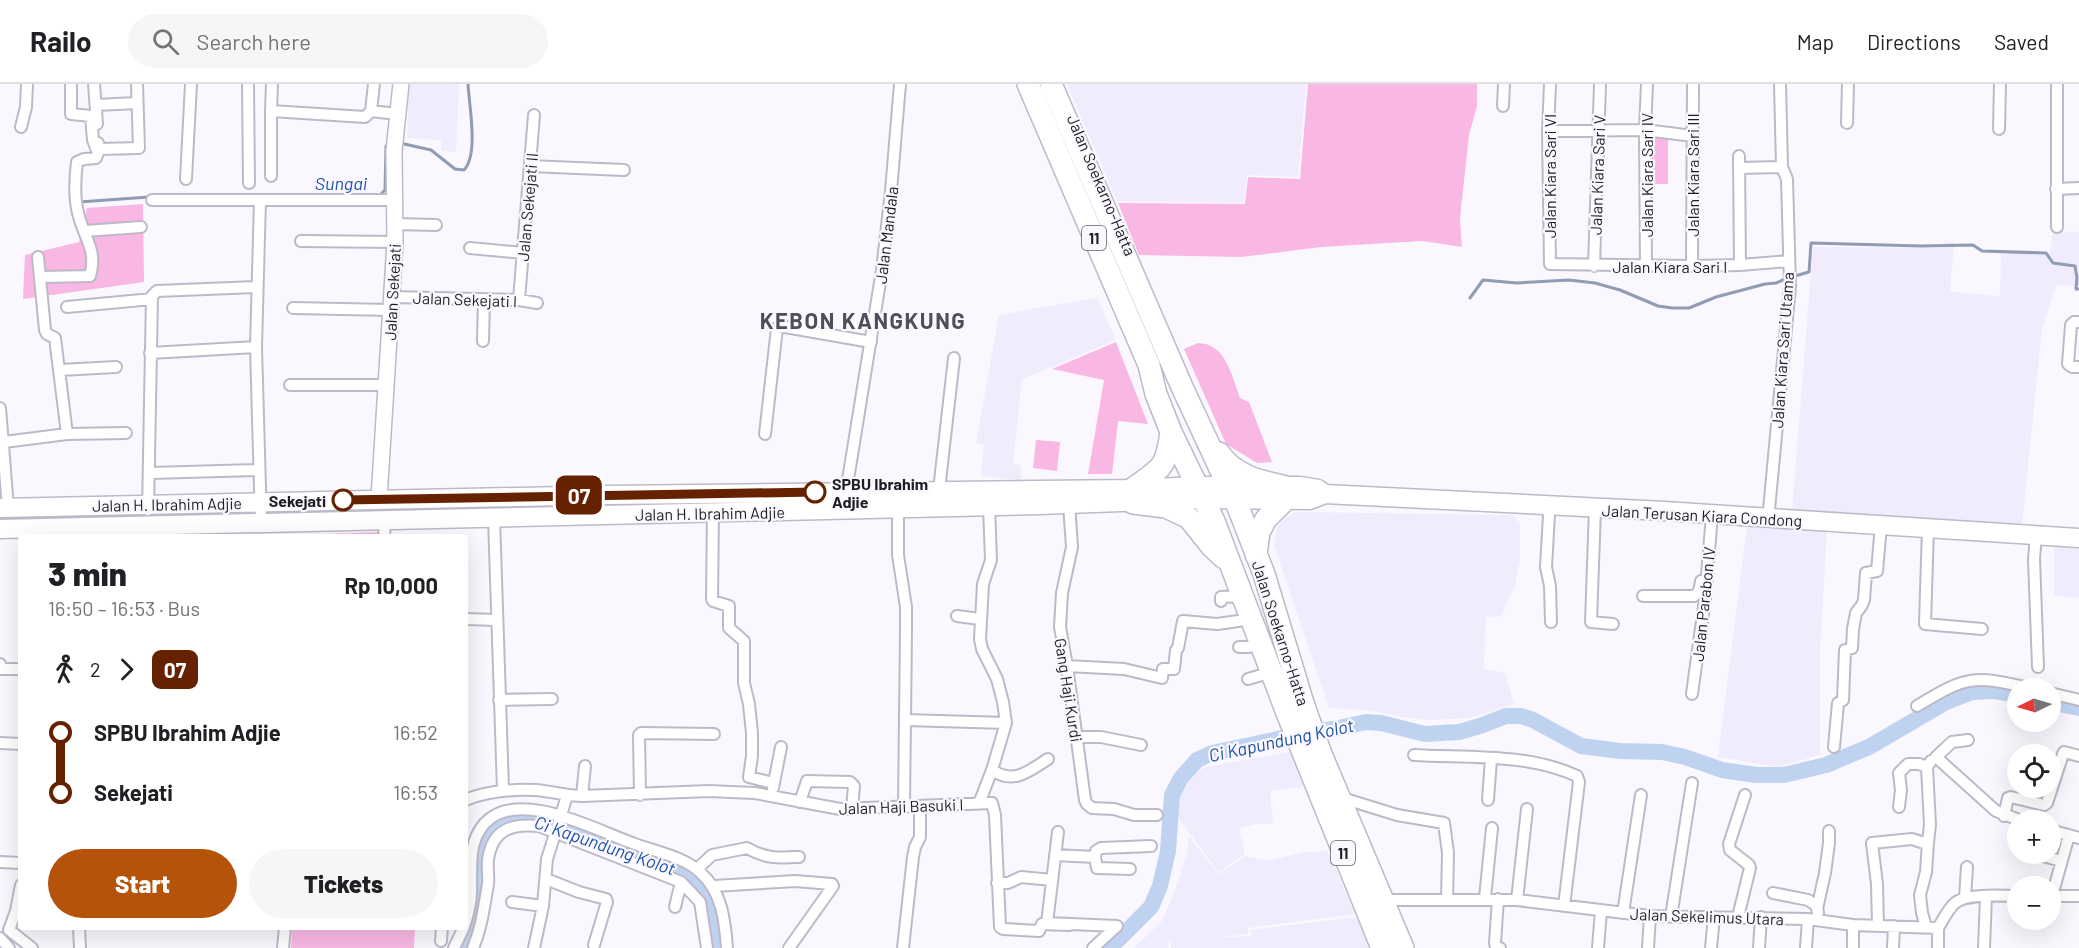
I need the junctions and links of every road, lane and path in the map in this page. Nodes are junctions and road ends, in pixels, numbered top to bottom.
1 (27, 84) edge
2 (71, 84) edge
3 (94, 84) edge
4 (137, 84) edge
5 (191, 84) edge
6 (249, 84) edge
7 (272, 84) edge
8 (374, 84) edge
9 (401, 84) edge
10 (900, 84) edge
11 (1019, 84) edge
12 (1028, 84) edge
13 (1051, 84) edge
14 (1059, 84) edge
15 (1504, 84) edge
16 (1550, 84) edge
17 (1600, 84) edge
18 (1647, 84) edge
19 (1693, 84) edge
20 (1780, 84) edge
21 (1848, 84) edge
22 (2000, 84) edge
23 (2057, 84) edge
24 (137, 103) junction
25 (96, 105) junction
26 (1503, 106) dead end
27 (272, 111) junction
28 (371, 111) junction
29 (397, 114) junction
30 (534, 115) dead end
31 (1847, 123) dead end
32 (21, 127) dead end
33 (1999, 129) dead end
34 (1645, 130) junction
35 (1548, 131) junction
36 (1599, 131) junction
37 (1693, 136) junction
38 (1739, 156) dead end
39 (530, 166) junction
40 (1782, 167) junction
41 (1739, 168) junction
42 (624, 170) dead end
43 (271, 176) dead end
44 (186, 179) dead end
45 (249, 183) dead end
46 (2079, 188) edge
47 (2056, 189) junction
48 (152, 200) dead end
49 (260, 200) junction
50 (395, 200) junction
51 (396, 225) junction
52 (436, 225) dead end
53 (141, 227) dead end
54 (2057, 227) dead end
55 (86, 231) junction
56 (300, 241) dead end
57 (395, 242) junction
58 (470, 248) dead end
59 (524, 253) junction
60 (38, 257) dead end
61 (1788, 261) junction
62 (1646, 265) junction
63 (1740, 265) junction
64 (1553, 266) joint
65 (1594, 266) junction
66 (1692, 266) junction
67 (41, 277) junction
68 (257, 287) junction
69 (152, 299) junction
70 (484, 299) junction
71 (519, 300) junction
72 (391, 303) junction
73 (537, 303) dead end
74 (67, 308) dead end
75 (293, 308) dead end
76 (2079, 322) edge
77 (483, 341) dead end
78 (871, 342) junction
79 (256, 347) junction
80 (150, 353) junction
81 (954, 358) dead end
82 (2074, 366) edge
83 (116, 367) dead end
84 (60, 370) junction
85 (291, 385) dead end
86 (386, 385) junction
87 (1182, 387) junction
88 (1156, 394) junction
89 (0, 408) edge
90 (1199, 422) junction
91 (1172, 432) junction
92 (126, 433) dead end
93 (67, 434) junction
94 (765, 434) dead end
95 (4, 442) junction
96 (259, 470) junction
97 (150, 473) junction
98 (939, 490) junction
99 (846, 492) junction
100 (1201, 492) junction
101 (1232, 492) junction
102 (1284, 493) junction
103 (712, 494) junction
104 (1133, 496) junction
105 (379, 500) junction
106 (262, 502) junction
107 (148, 504) junction
108 (1070, 504) junction
109 (990, 506) junction
110 (1546, 506) junction
111 (4, 508) edge
112 (898, 508) junction
113 (1594, 508) junction
114 (1769, 510) dead end
115 (713, 512) junction
116 (1710, 515) junction
117 (494, 518) junction
118 (261, 523) junction
119 (1881, 525) junction
120 (148, 526) junction
121 (1928, 528) junction
122 (0, 529) edge
123 (385, 529) edge
124 (119, 532) edge
125 (2036, 535) junction
126 (2079, 538) edge
127 (1256, 555) junction
128 (1231, 564) junction
129 (1244, 596) junction
130 (1643, 596) dead end
131 (1221, 601) dead end
132 (957, 616) dead end
133 (981, 619) junction
134 (1252, 619) junction
135 (468, 620) edge
136 (496, 620) junction
137 (1551, 622) dead end
138 (1613, 624) dead end
139 (1982, 628) dead end
140 (1261, 642) junction
141 (1239, 647) dead end
142 (0, 664) edge
143 (1067, 666) junction
144 (2038, 667) dead end
145 (18, 669) edge
146 (1272, 672) junction
147 (1248, 679) dead end
148 (2007, 683) edge
149 (1692, 694) dead end
150 (2061, 696) edge
151 (552, 699) dead end
152 (499, 700) junction
153 (2079, 700) edge
154 (1917, 706) dead end
155 (1295, 709) junction
156 (905, 720) junction
157 (1006, 723) junction
158 (714, 734) dead end
159 (1077, 737) junction
160 (1968, 740) dead end
161 (0, 743) edge
162 (18, 744) edge
163 (1141, 745) dead end
164 (781, 747) dead end
165 (1834, 747) dead end
166 (1414, 755) dead end
167 (1313, 756) junction
168 (2079, 756) edge
169 (1936, 757) junction
170 (1048, 759) dead end
171 (1491, 759) junction
172 (585, 766) dead end
173 (1927, 767) junction
174 (992, 770) junction
175 (773, 783) junction
176 (1692, 783) dead end
177 (503, 790) junction
178 (640, 795) junction
179 (1641, 795) dead end
180 (1745, 795) dead end
181 (567, 796) junction
182 (582, 796) junction
183 (772, 797) junction
184 (1339, 797) junction
185 (468, 799) edge
186 (1488, 800) dead end
187 (800, 802) junction
188 (976, 804) junction
189 (904, 807) junction
190 (920, 807) junction
191 (1899, 807) dead end
192 (852, 809) junction
193 (1527, 809) dead end
194 (1157, 815) dead end
195 (2004, 816) junction
196 (2007, 817) edge
197 (558, 824) junction
198 (1492, 828) dead end
199 (1828, 831) dead end
200 (1058, 832) dead end
201 (2074, 837) edge
202 (1928, 842) junction
203 (1151, 846) dead end
204 (1055, 855) junction
205 (799, 857) dead end
206 (1095, 857) junction
207 (2061, 861) edge
208 (0, 862) edge
209 (18, 863) edge
210 (1967, 867) dead end
211 (697, 869) junction
212 (1130, 869) dead end
213 (546, 879) junction
214 (1052, 880) junction
215 (681, 882) junction
216 (998, 883) junction
217 (714, 886) junction
218 (1773, 893) dead end
219 (1986, 896) junction
220 (2007, 896) edge
221 (2061, 896) edge
222 (2079, 896) edge
223 (1485, 898) junction
224 (1965, 898) junction
225 (1448, 899) junction
226 (1498, 899) junction
227 (1382, 900) junction
228 (1517, 900) junction
229 (512, 902) dead end
230 (543, 906) junction
231 (1564, 906) junction
232 (675, 907) dead end
233 (1601, 911) junction
234 (468, 912) edge
235 (18, 913) edge
236 (1623, 913) junction
237 (1650, 916) junction
238 (1814, 916) junction
239 (1671, 917) junction
240 (1714, 917) junction
241 (1738, 917) junction
242 (1761, 917) junction
243 (1069, 925) dead end
244 (1853, 925) junction
245 (1878, 925) junction
246 (1894, 926) junction
247 (1926, 927) junction
248 (1938, 928) junction
249 (79, 930) edge
250 (285, 930) edge
251 (441, 930) edge
252 (463, 930) edge
253 (0, 938) edge
254 (441, 941) dead end
255 (594, 945) dead end
256 (9, 948) edge
257 (32, 948) edge
258 (80, 948) edge
259 (283, 948) edge
260 (454, 948) edge
261 (473, 948) edge
262 (534, 948) edge
263 (707, 948) edge
264 (727, 948) edge
265 (789, 948) edge
266 (903, 948) edge
267 (1093, 948) edge
268 (1382, 948) edge
269 (1402, 948) edge
270 (1500, 948) edge
271 (1598, 948) edge
272 (1648, 948) edge
273 (1711, 948) edge
274 (1759, 948) edge
275 (1806, 948) edge
276 (1853, 948) edge
277 (1893, 948) edge
278 (1938, 948) edge
279 (1984, 948) edge

1 - 32 street
2 - 55 street
3 - 25 street
4 - 24 street
5 - 44 street
6 - 45 street
7 - 27 street
8 - 28 street
9 - 29 main road, Jalan Sekejati
10 - 78 street, Jalan Mandala
11 - 88 main road, Jalan Soekarno-Hatta
12 - 88 highway, Jalan Soekarno-Hatta / 11
13 - 87 highway, Jalan Soekarno-Hatta / 11
14 - 87 main road, Jalan Soekarno-Hatta
15 - 26 street
16 - 35 street, Jalan Kiara Sari VI
17 - 36 street, Jalan Kiara Sari V
18 - 34 street, Jalan Kiara Sari IV
19 - 37 street, Jalan Kiara Sari III
20 - 40 street, Jalan Kiara Sari Utama
21 - 31 street
22 - 33 street
23 - 47 street
24 - 25 street
24 - 25 street
27 - 28 street
27 - 43 street
28 - 29 street
29 - 50 main road, Jalan Sekejati
30 - 39 street, Jalan Sekejati II
34 - 36 street
34 - 37 street
34 - 62 street, Jalan Kiara Sari IV
35 - 36 street
35 - 64 street, Jalan Kiara Sari VI
36 - 65 street, Jalan Kiara Sari V
37 - 66 street, Jalan Kiara Sari III
38 - 41 street
39 - 42 street
39 - 59 street, Jalan Sekejati II
40 - 41 street
40 - 61 street, Jalan Kiara Sari Utama
41 - 63 street
46 - 47 street
47 - 54 street
48 - 49 street
49 - 50 street
49 - 68 street
50 - 51 main road, Jalan Sekejati
51 - 52 street
51 - 57 main road, Jalan Sekejati
53 - 55 street
55 - 67 street
56 - 57 street
57 - 72 main road, Jalan Sekejati
58 - 59 street
59 - 71 street, Jalan Sekejati II
60 - 67 street
61 - 63 street, Jalan Kiara Sari I
61 - 114 street, Jalan Kiara Sari Utama
62 - 65 street, Jalan Kiara Sari I
62 - 66 street, Jalan Kiara Sari I
63 - 66 street, Jalan Kiara Sari I
64 - 65 street, Jalan Kiara Sari I
67 - 84 street
68 - 69 street
68 - 79 street
69 - 74 street
69 - 80 street
70 - 71 street, Jalan Sekejati I
70 - 72 street, Jalan Sekejati I
70 - 77 street
71 - 73 street, Jalan Sekejati I
72 - 75 street, Jalan Sekejati I
72 - 86 main road, Jalan Sekejati
76 - 82 street
78 - 94 street
78 - 99 street, Jalan Mandala
79 - 80 street
79 - 96 street
80 - 97 street
81 - 98 street
83 - 84 street
84 - 93 street
85 - 86 street
86 - 105 main road, Jalan Sekejati
87 - 90 highway, Jalan Soekarno-Hatta / 11
88 - 91 highway, Jalan Soekarno-Hatta / 11
89 - 95 street
90 - 101 highway, Jalan Soekarno-Hatta / 11
90 - 102 highway
91 - 100 highway, Jalan Soekarno-Hatta / 11
91 - 104 highway
92 - 93 street
93 - 95 street
95 - 111 street
96 - 97 street
96 - 106 street
97 - 107 street
98 - 99 main road, Jalan H. Ibrahim Adjie
98 - 104 main road, Jalan H. Ibrahim Adjie
99 - 103 main road, Jalan H. Ibrahim Adjie
100 - 101 main road, Jalan H. Ibrahim Adjie
100 - 104 main road, Jalan H. Ibrahim Adjie
100 - 128 highway, Jalan Soekarno-Hatta / 11
101 - 102 main road, Jalan Terusan Kiara Condong
101 - 127 highway, Jalan Soekarno-Hatta / 11
102 - 110 main road, Jalan Terusan Kiara Condong
102 - 127 highway
103 - 105 main road, Jalan H. Ibrahim Adjie
103 - 115 main road
104 - 108 main road, Jalan H. Ibrahim Adjie
104 - 128 highway
105 - 106 main road, Jalan H. Ibrahim Adjie
106 - 107 main road, Jalan H. Ibrahim Adjie
106 - 118 street
107 - 111 main road, Jalan H. Ibrahim Adjie
107 - 120 street
108 - 109 main road, Jalan H. Ibrahim Adjie
108 - 143 street, Gang Haji Kurdi
109 - 112 main road, Jalan H. Ibrahim Adjie
109 - 133 street
110 - 113 main road, Jalan Terusan Kiara Condong
110 - 137 street
112 - 115 main road, Jalan H. Ibrahim Adjie
112 - 156 street
113 - 116 main road, Jalan Terusan Kiara Condong
113 - 138 street
115 - 117 main road, Jalan H. Ibrahim Adjie
115 - 175 street
116 - 119 main road, Jalan Terusan Kiara Condong
116 - 130 street
116 - 149 street, Jalan Parabon IV
117 - 123 main road, Jalan H. Ibrahim Adjie
117 - 136 street
118 - 120 main road, Jalan H. Ibrahim Adjie
118 - 123 main road, Jalan H. Ibrahim Adjie
119 - 121 main road, Jalan Terusan Kiara Condong
119 - 165 street
120 - 124 main road, Jalan H. Ibrahim Adjie
121 - 125 main road, Jalan Terusan Kiara Condong
121 - 139 street
122 - 124 main road, Jalan H. Ibrahim Adjie
125 - 126 main road, Jalan Terusan Kiara Condong
125 - 144 street
127 - 155 highway, Jalan Soekarno-Hatta / 11
128 - 129 highway, Jalan Soekarno-Hatta / 11
129 - 131 street
129 - 134 highway, Jalan Soekarno-Hatta / 11
132 - 133 street
133 - 157 street
134 - 140 highway, Jalan Soekarno-Hatta / 11
134 - 143 street
135 - 136 street
136 - 152 street
140 - 141 street
140 - 146 highway, Jalan Soekarno-Hatta / 11
142 - 145 street
143 - 159 street, Gang Haji Kurdi
146 - 147 street
146 - 155 highway, Jalan Soekarno-Hatta / 11
148 - 154 street
150 - 153 street
151 - 152 street
152 - 177 street
155 - 167 highway, Jalan Soekarno-Hatta / 11
156 - 157 street
156 - 189 street
157 - 174 street
158 - 178 street
159 - 163 street
159 - 194 street, Gang Haji Kurdi
160 - 169 street
161 - 162 street
164 - 175 street
166 - 171 street
167 - 184 highway, Jalan Soekarno-Hatta / 11
167 - 268 highway, Jalan Soekarno-Hatta / 11
168 - 195 street
169 - 173 street
169 - 195 street
170 - 174 street
171 - 186 street
171 - 231 street
172 - 182 street
173 - 191 street
173 - 202 street
174 - 188 street
175 - 183 street
176 - 239 street
177 - 181 street, Jalan Haji Basuki I
177 - 185 street, Jalan Haji Basuki I
178 - 182 street, Jalan Haji Basuki I
178 - 183 street, Jalan Haji Basuki I
179 - 236 street
180 - 241 street
181 - 182 street, Jalan Haji Basuki I
181 - 197 street
183 - 187 street, Jalan Haji Basuki I
184 - 225 street
184 - 227 highway, Jalan Soekarno-Hatta / 11
187 - 192 street, Jalan Haji Basuki I
187 - 192 street
188 - 190 street, Jalan Haji Basuki I
188 - 216 street, Jalan Haji Basuki I
189 - 190 street, Jalan Haji Basuki I
189 - 192 street, Jalan Haji Basuki I
190 - 266 street
193 - 228 street
195 - 196 street
197 - 211 street
197 - 213 street
197 - 215 street
197 - 234 street
197 - 261 street
198 - 223 street
199 - 238 street
200 - 204 street
201 - 207 street
202 - 245 street
202 - 247 street
203 - 206 street
204 - 206 street
204 - 214 street
205 - 211 street
206 - 212 street
208 - 209 street
210 - 224 street
211 - 217 street
213 - 230 street
213 - 255 street
214 - 216 street
214 - 267 street
215 - 232 street
215 - 263 street
216 - 243 street, Jalan Haji Basuki I
217 - 264 street
217 - 265 street
218 - 238 street
219 - 220 street
219 - 224 street
219 - 279 street
221 - 222 street
223 - 225 street, Jalan Sekelimus Utara
223 - 226 street, Jalan Sekelimus Utara
224 - 248 street
225 - 227 street, Jalan Sekelimus Utara
226 - 228 street, Jalan Sekelimus Utara
226 - 270 street
227 - 269 highway, Jalan Soekarno-Hatta / 11
228 - 231 street, Jalan Sekelimus Utara
229 - 230 street
230 - 262 street
231 - 233 street, Jalan Sekelimus Utara
233 - 236 street, Jalan Sekelimus Utara
233 - 271 street
235 - 257 street
236 - 237 street, Jalan Sekelimus Utara
237 - 239 street, Jalan Sekelimus Utara
237 - 272 street
238 - 242 street, Jalan Sekelimus Utara
238 - 244 street, Jalan Sekelimus Utara
238 - 275 street
239 - 240 street, Jalan Sekelimus Utara
240 - 241 street, Jalan Sekelimus Utara
240 - 273 street
241 - 242 street, Jalan Sekelimus Utara
242 - 274 street
244 - 245 street, Jalan Sekelimus Utara
244 - 276 street
245 - 246 street, Jalan Sekelimus Utara
246 - 247 street, Jalan Sekelimus Utara
246 - 277 street
247 - 248 street, Jalan Sekelimus Utara
248 - 278 street
249 - 258 street
250 - 259 street
251 - 254 street
252 - 260 street
253 - 256 street

